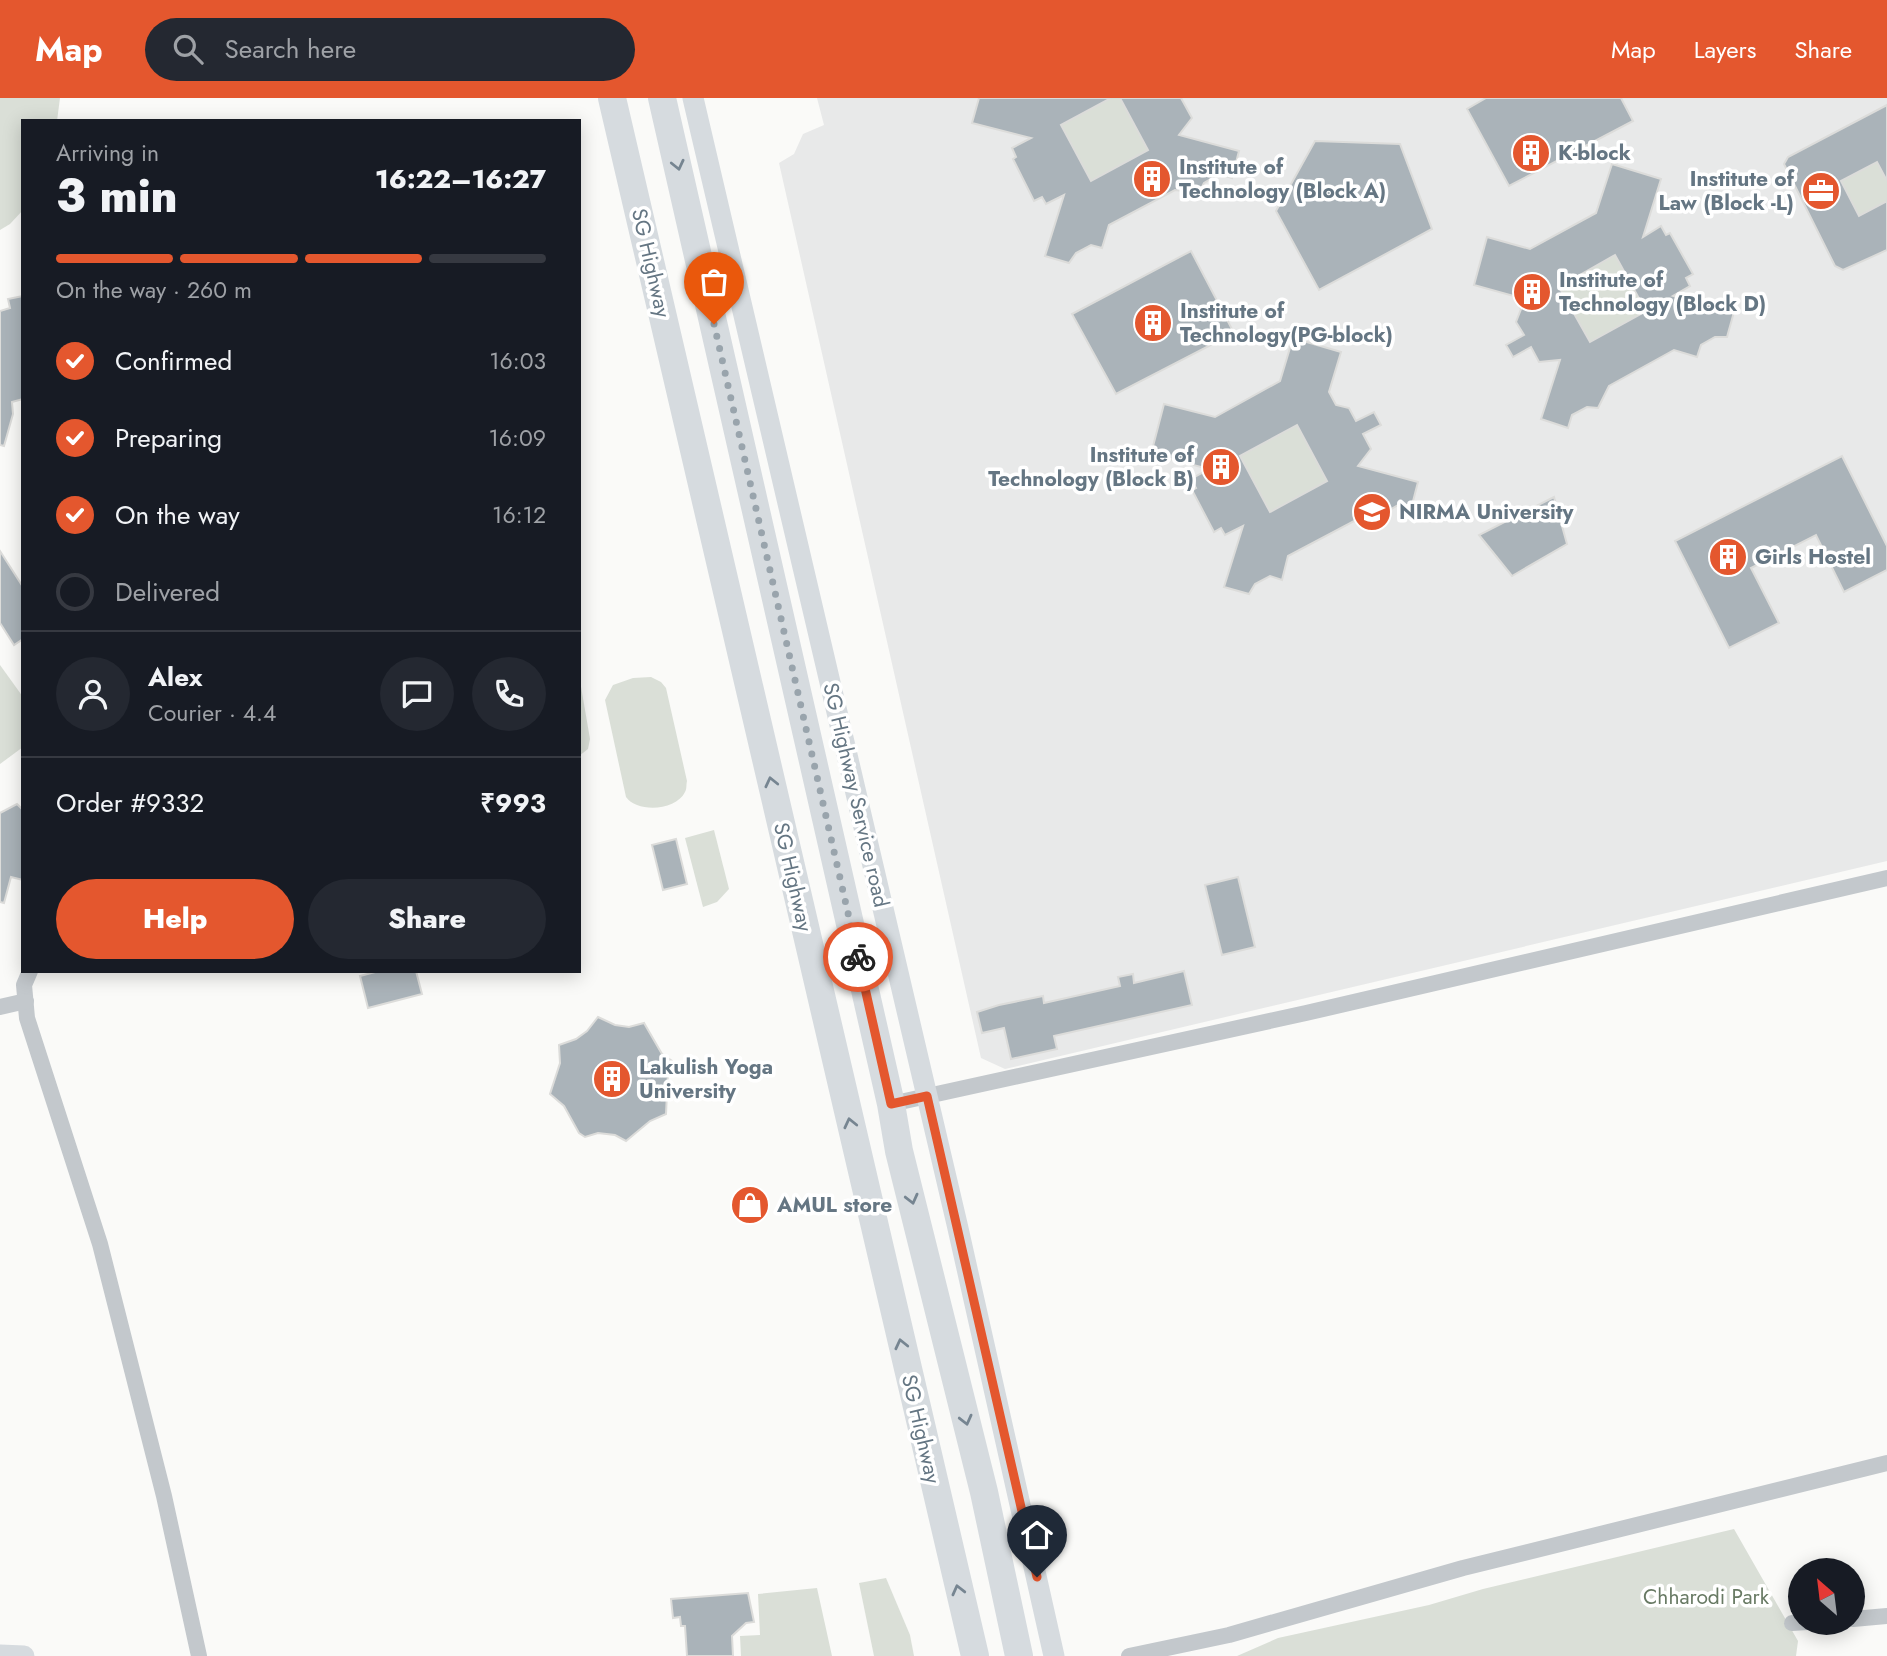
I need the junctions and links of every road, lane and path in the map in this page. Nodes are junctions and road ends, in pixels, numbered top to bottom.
1 (612, 98) edge
2 (663, 98) edge
3 (693, 98) edge
4 (1887, 878) edge
5 (29, 973) edge
6 (26, 1001) junction
7 (0, 1007) edge
8 (927, 1096) junction
9 (891, 1104) junction
10 (1887, 1463) edge
11 (1887, 1616) edge
12 (1866, 1618) edge
13 (0, 1655) edge
14 (24, 1656) edge
15 (200, 1656) edge
16 (975, 1656) edge
17 (1019, 1656) edge
18 (1054, 1656) edge
19 (1129, 1656) edge

16 -> 1 highway, SG Highway
2 -> 9 highway
3 - 8 street, SG Highway Service road
4 - 8 street
5 - 6 street
6 - 7 street
6 - 15 street
8 - 9 street
8 - 18 street, SG Highway Service road
9 -> 17 highway
10 - 19 street
11 - 12 street
13 - 14 street

